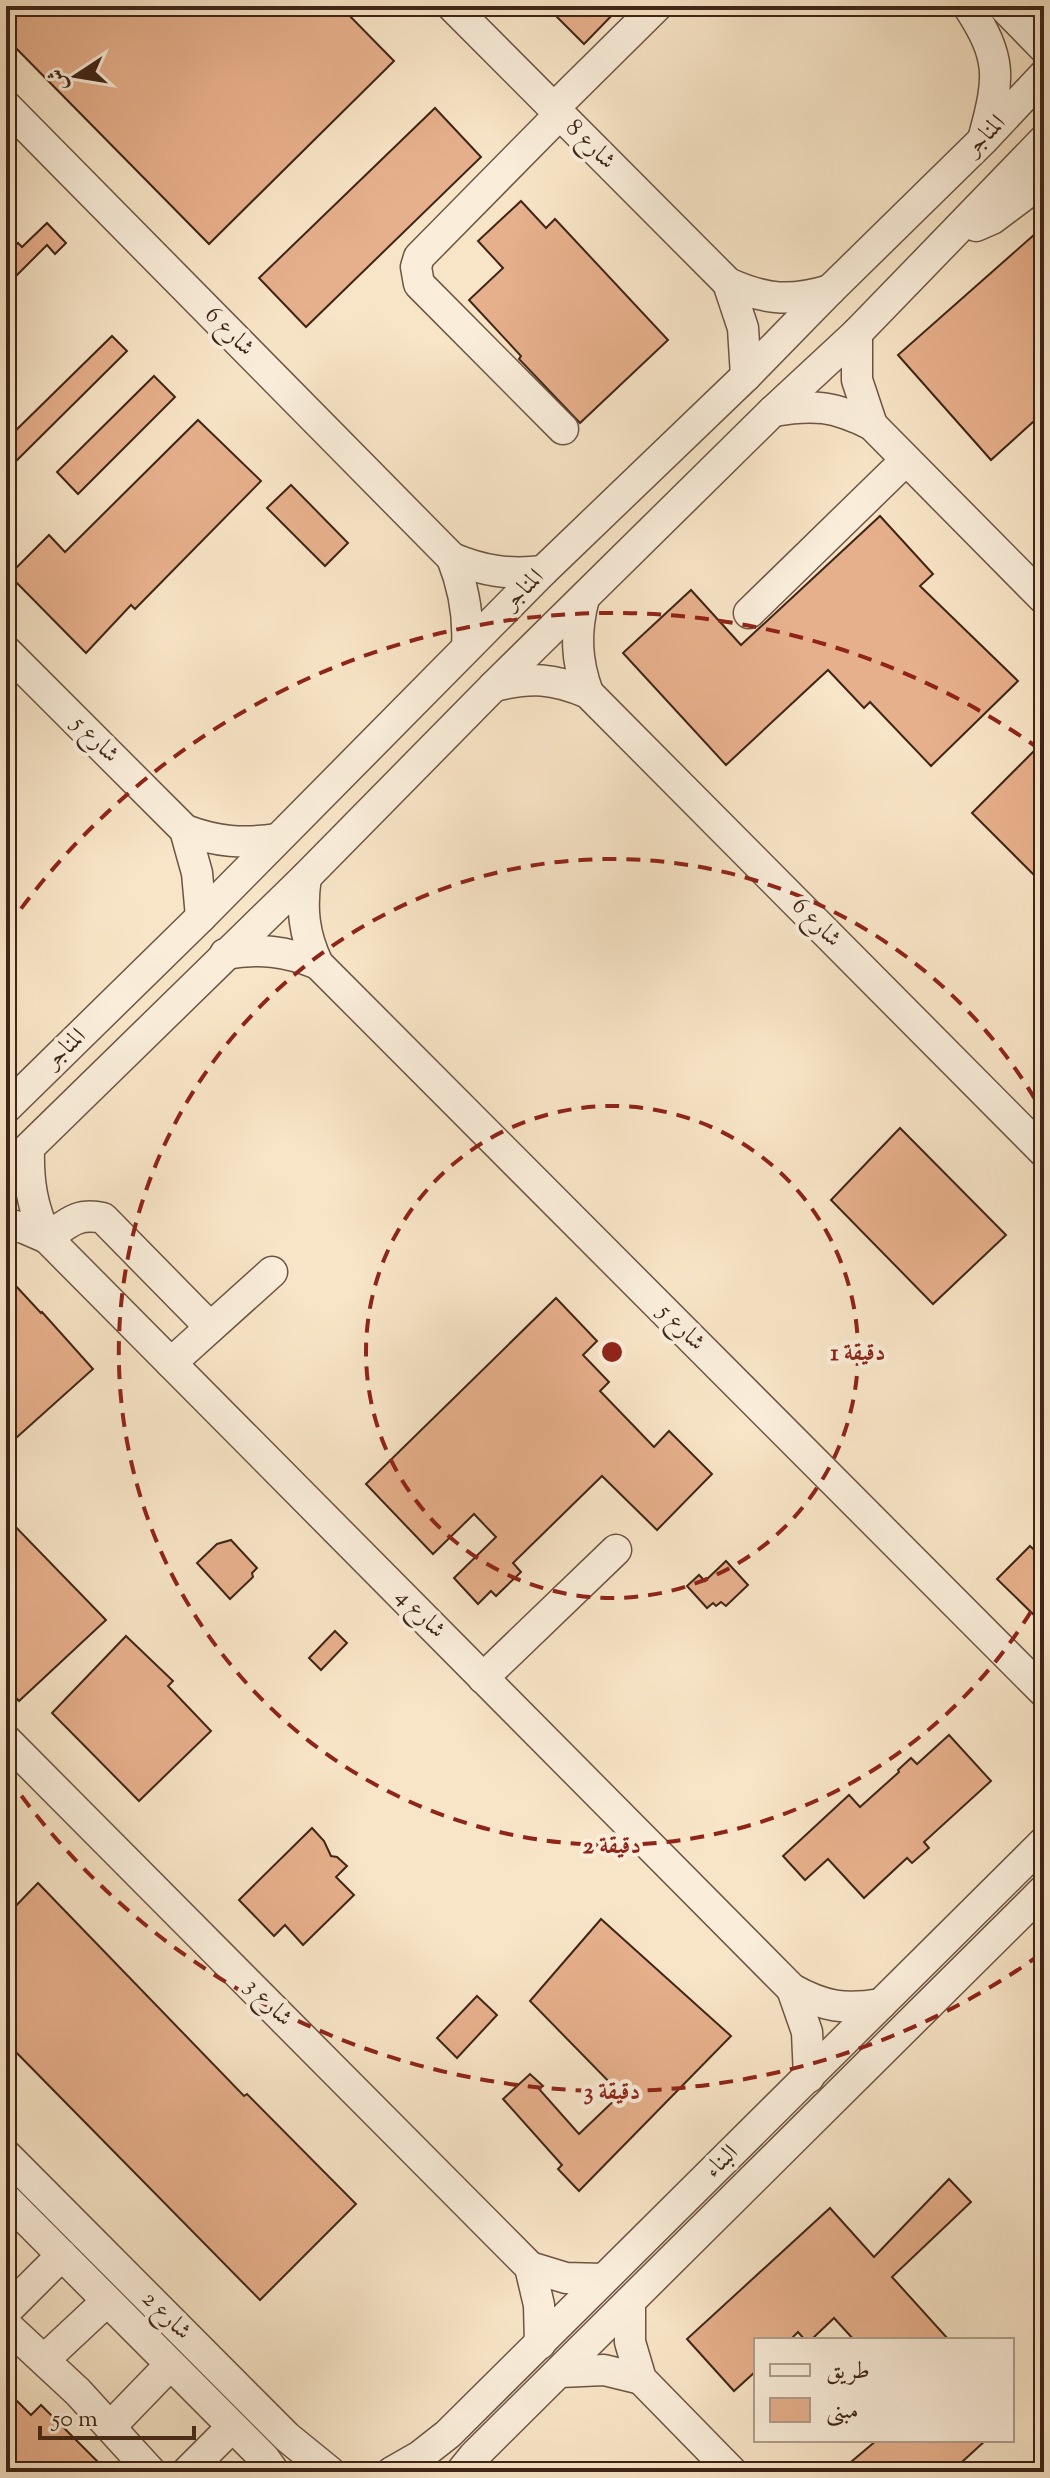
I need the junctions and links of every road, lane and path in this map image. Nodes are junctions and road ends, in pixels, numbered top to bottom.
1 (657, 6) edge
2 (968, 6) edge
3 (1003, 6) edge
4 (467, 11) edge
5 (1044, 48) edge
6 (1044, 75) edge
7 (6, 106) edge
8 (557, 111) junction
9 (984, 139) junction
10 (1044, 140) edge
11 (1044, 180) edge
12 (948, 239) junction
13 (728, 283) junction
14 (830, 290) junction
15 (857, 333) junction
16 (746, 376) junction
17 (773, 411) junction
18 (872, 425) junction
19 (563, 429) dead end
20 (906, 460) junction
21 (452, 558) junction
22 (543, 571) junction
23 (584, 598) junction
24 (1044, 599) edge
25 (749, 613) dead end
26 (467, 647) junction
27 (6, 651) edge
28 (494, 686) junction
29 (588, 693) junction
30 (185, 830) junction
31 (277, 839) junction
32 (306, 877) junction
33 (201, 917) junction
34 (225, 954) junction
35 (318, 964) junction
36 (6, 1108) edge
37 (29, 1148) junction
38 (1044, 1152) edge
39 (6, 1170) edge
40 (6, 1224) edge
41 (47, 1238) junction
42 (272, 1272) dead end
43 (210, 1327) junction
44 (171, 1363) junction
45 (616, 1550) dead end
46 (483, 1678) junction
47 (1044, 1692) edge
48 (6, 1740) edge
49 (1044, 1842) edge
50 (1044, 1890) edge
51 (792, 1989) junction
52 (881, 2004) junction
53 (809, 2077) junction
54 (6, 2155) edge
55 (6, 2199) edge
56 (62, 2255) junction
57 (530, 2267) junction
58 (603, 2279) junction
59 (107, 2301) junction
60 (630, 2302) junction
61 (6, 2311) edge
62 (6, 2325) edge
63 (540, 2344) junction
64 (45, 2359) junction
65 (170, 2365) junction
66 (560, 2372) junction
67 (641, 2379) junction
68 (111, 2426) junction
69 (232, 2427) junction
70 (151, 2472) edge
71 (187, 2472) edge
72 (274, 2472) edge
73 (330, 2472) edge
74 (392, 2472) edge
75 (461, 2472) edge
76 (732, 2472) edge

1 - 8 street
2 - 9 street
3 - 5 street
4 - 8 street, شارع 8
6 - 9 street, المناجر
7 - 21 street, شارع 6
8 - 13 street, شارع 8
8 - 19 street
9 - 14 street, المناجر
10 - 12 street, المناجر
11 - 12 street, المناجر
12 - 15 street, المناجر
13 - 14 street, شارع 8
13 - 16 street, شارع 8
14 - 16 street, المناجر
15 - 17 street, المناجر
15 - 18 street
16 - 22 street, المناجر
17 - 18 street
17 - 23 street, المناجر
18 - 20 street
20 - 24 street
20 - 25 street
21 - 22 street, شارع 6
21 - 26 street, شارع 6
22 - 26 street, المناجر
23 - 28 street, المناجر
23 - 29 street, شارع 6
26 - 31 street, المناجر
27 - 30 street, شارع 5
28 - 29 street, شارع 6
28 - 32 street, المناجر
29 - 38 street, شارع 6
30 - 31 street, شارع 5
30 - 33 street, شارع 5
31 - 33 street, المناجر
32 - 34 street, المناجر
32 - 35 street, شارع 5
33 - 36 street, المناجر
34 - 35 street, شارع 5
34 - 37 street, المناجر
35 - 47 street, شارع 5
37 - 39 street, المناجر
37 - 41 street, شارع 4
40 - 41 street, شارع 4
41 - 43 street
41 - 44 street, شارع 4
42 - 43 street
43 - 44 street
44 - 46 street, شارع 4
45 - 46 street
46 - 51 street, شارع 4
48 - 57 street, شارع 3
49 - 52 street, البناء
50 - 60 street, البناء
51 - 52 street, شارع 4
51 - 53 street, شارع 4
52 - 53 street, البناء
53 - 58 street, البناء
54 - 73 street, شارع 2
55 - 56 street, شارع 2
56 - 59 street, شارع 2
56 - 61 street
57 - 58 street, شارع 3
57 - 63 street
58 - 63 street, البناء
59 - 64 street
59 - 65 street, شارع 2
60 - 66 street, البناء
60 - 67 street
62 - 64 street
63 - 74 street, البناء
64 - 68 street
65 - 68 street
65 - 69 street, شارع 2
66 - 67 street
66 - 75 street, البناء
67 - 76 street
68 - 70 street
69 - 71 street
69 - 72 street, شارع 2

